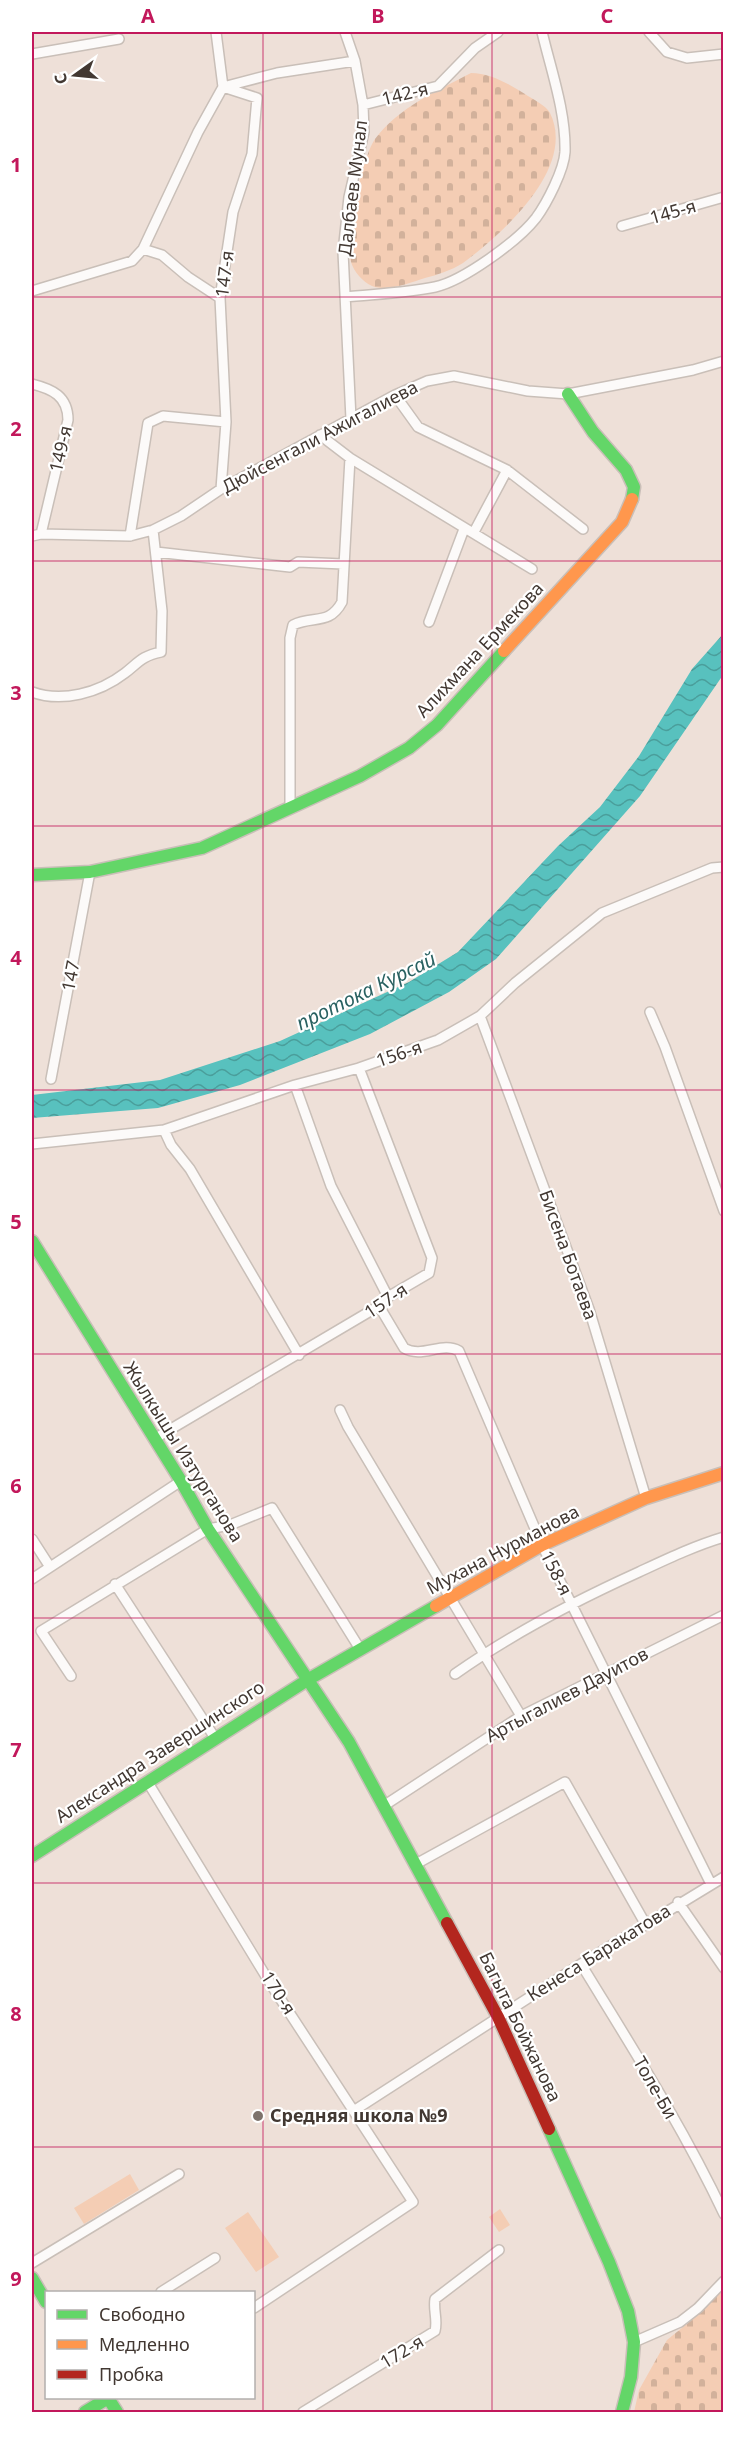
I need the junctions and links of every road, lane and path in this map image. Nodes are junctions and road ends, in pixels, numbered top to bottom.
1 (216, 32) edge
2 (345, 32) edge
3 (498, 32) edge
4 (542, 32) edge
5 (650, 32) edge
6 (119, 39) dead end
7 (32, 54) edge
8 (723, 54) edge
9 (355, 61) junction
10 (223, 87) junction
11 (363, 105) junction
12 (723, 197) edge
13 (622, 226) dead end
14 (144, 249) junction
15 (32, 291) edge
16 (345, 297) junction
17 (220, 298) junction
18 (723, 361) edge
19 (32, 384) edge
20 (568, 394) junction
21 (395, 395) junction
22 (351, 418) junction
23 (225, 422) junction
24 (320, 435) junction
25 (350, 458) junction
26 (507, 470) junction
27 (220, 489) junction
28 (464, 529) junction
29 (153, 530) junction
30 (583, 530) dead end
31 (474, 532) junction
32 (36, 535) edge
33 (130, 536) junction
34 (156, 552) junction
35 (344, 564) junction
36 (532, 569) dead end
37 (429, 622) dead end
38 (32, 692) edge
39 (290, 808) junction
40 (723, 867) edge
41 (90, 872) junction
42 (32, 875) edge
43 (650, 1012) dead end
44 (480, 1016) junction
45 (360, 1068) junction
46 (51, 1079) dead end
47 (295, 1085) junction
48 (164, 1130) junction
49 (32, 1144) edge
50 (723, 1211) edge
51 (32, 1241) edge
52 (388, 1297) junction
53 (380, 1306) junction
54 (300, 1355) junction
55 (340, 1410) dead end
56 (154, 1439) junction
57 (723, 1473) edge
58 (181, 1481) junction
59 (646, 1498) junction
60 (208, 1529) junction
61 (723, 1537) edge
62 (32, 1539) edge
63 (542, 1545) junction
64 (50, 1567) junction
65 (32, 1579) edge
66 (115, 1584) junction
67 (450, 1597) junction
68 (571, 1602) junction
69 (723, 1615) edge
70 (360, 1649) junction
71 (484, 1653) junction
72 (605, 1672) junction
73 (455, 1674) dead end
74 (71, 1676) dead end
75 (309, 1679) junction
76 (521, 1716) junction
77 (215, 1738) junction
78 (147, 1781) junction
79 (385, 1805) junction
80 (32, 1856) edge
81 (416, 1864) junction
82 (723, 1877) edge
83 (711, 1884) junction
84 (678, 1902) junction
85 (646, 1925) junction
86 (581, 1964) junction
87 (723, 1968) edge
88 (498, 2017) junction
89 (355, 2110) junction
90 (179, 2174) dead end
91 (723, 2214) edge
92 (499, 2250) dead end
93 (215, 2258) dead end
94 (32, 2263) edge
95 (32, 2278) edge
96 (723, 2281) edge
97 (163, 2291) edge
98 (45, 2299) edge
99 (255, 2307) edge
100 (634, 2342) junction
101 (106, 2399) edge
102 (109, 2399) edge
103 (85, 2412) edge
104 (117, 2412) edge
105 (303, 2412) edge
106 (622, 2412) edge

1 - 10 street
2 - 9 street, Далбаев Мунал
3 - 11 street, 142-я
4 - 16 street
5 - 8 street
6 - 7 street
9 - 10 street
9 - 11 street, Далбаев Мунал
10 - 14 street
10 - 17 street, 147-я
11 - 16 street, Далбаев Мунал
12 - 13 street, 145-я
14 - 15 street
14 - 17 street
16 - 22 street, Далбаев Мунал
17 - 23 street, 147-я
18 - 20 street, Дюйсенгали Ажигалиева
19 - 32 street, 149-я
20 - 21 street, Дюйсенгали Ажигалиева
20 - 39 street, Алихмана Ермекова
21 - 22 street, Дюйсенгали Ажигалиева
21 - 26 street
22 - 24 street, Дюйсенгали Ажигалиева
23 - 27 street, 147-я
23 - 33 street
24 - 25 street
24 - 27 street, Дюйсенгали Ажигалиева
25 - 28 street
25 - 35 street
26 - 30 street
26 - 31 street
27 - 29 street, Дюйсенгали Ажигалиева
28 - 31 street
28 - 37 street
29 - 33 street, Дюйсенгали Ажигалиева
29 - 34 street
31 - 36 street
32 - 33 street, Дюйсенгали Ажигалиева
34 - 35 street
34 - 38 street
35 - 39 street
39 - 41 street, Алихмана Ермекова
40 - 44 street, 156-я
41 - 42 street, Алихмана Ермекова
41 - 46 street, 147
43 - 50 street
44 - 45 street, 156-я
44 - 59 street, Бисена Ботаева
45 - 47 street, 156-я
45 - 52 street, 157-я
47 - 48 street, 156-я
47 - 52 street
48 - 49 street, 156-я
48 - 54 street
51 - 56 street, Жылкышы Изтурганова
52 - 53 street, 157-я
53 - 54 street, 157-я
53 - 63 street, 158-я
54 - 56 street, 157-я
55 - 67 street
56 - 58 street, Жылкышы Изтурганова
57 - 59 street, Мухана Нурманова
58 - 60 street, Жылкышы Изтурганова
58 - 64 street
59 - 63 street, Мухана Нурманова
60 - 66 street
60 - 70 street
60 - 75 street, Жылкышы Изтурганова
61 - 68 street
62 - 64 street
63 - 67 street, Мухана Нурманова
63 - 68 street, 158-я
64 - 65 street
66 - 74 street
66 - 77 street
67 - 70 street, Мухана Нурманова
67 - 71 street
68 - 71 street
68 - 72 street, 158-я
69 - 72 street, Артыгалиев Дауитов
70 - 75 street, Мухана Нурманова
71 - 73 street
71 - 76 street
72 - 76 street, Артыгалиев Дауитов
72 - 83 street, 158-я
75 - 77 street, Александра Завершинского
75 - 79 street, Багыта Бойжанова
76 - 79 street, Артыгалиев Дауитов
77 - 78 street, Александра Завершинского
78 - 80 street, Александра Завершинского
78 - 89 street, 170-я
79 - 81 street, Багыта Бойжанова
81 - 85 street
81 - 88 street, Багыта Бойжанова
82 - 83 street, Кенеса Баракатова
83 - 84 street, Кенеса Баракатова
84 - 85 street, Кенеса Баракатова
84 - 87 street
85 - 86 street, Кенеса Баракатова
86 - 88 street, Кенеса Баракатова
86 - 91 street, Толе-Би
88 - 89 street, Кенеса Баракатова
88 - 100 street, Багыта Бойжанова
89 - 99 street, 170-я
90 - 94 street
92 - 105 street, 172-я
93 - 97 street
95 - 98 street
96 - 100 street
100 - 106 street, Багыта Бойжанова
101 - 103 street
102 - 104 street

